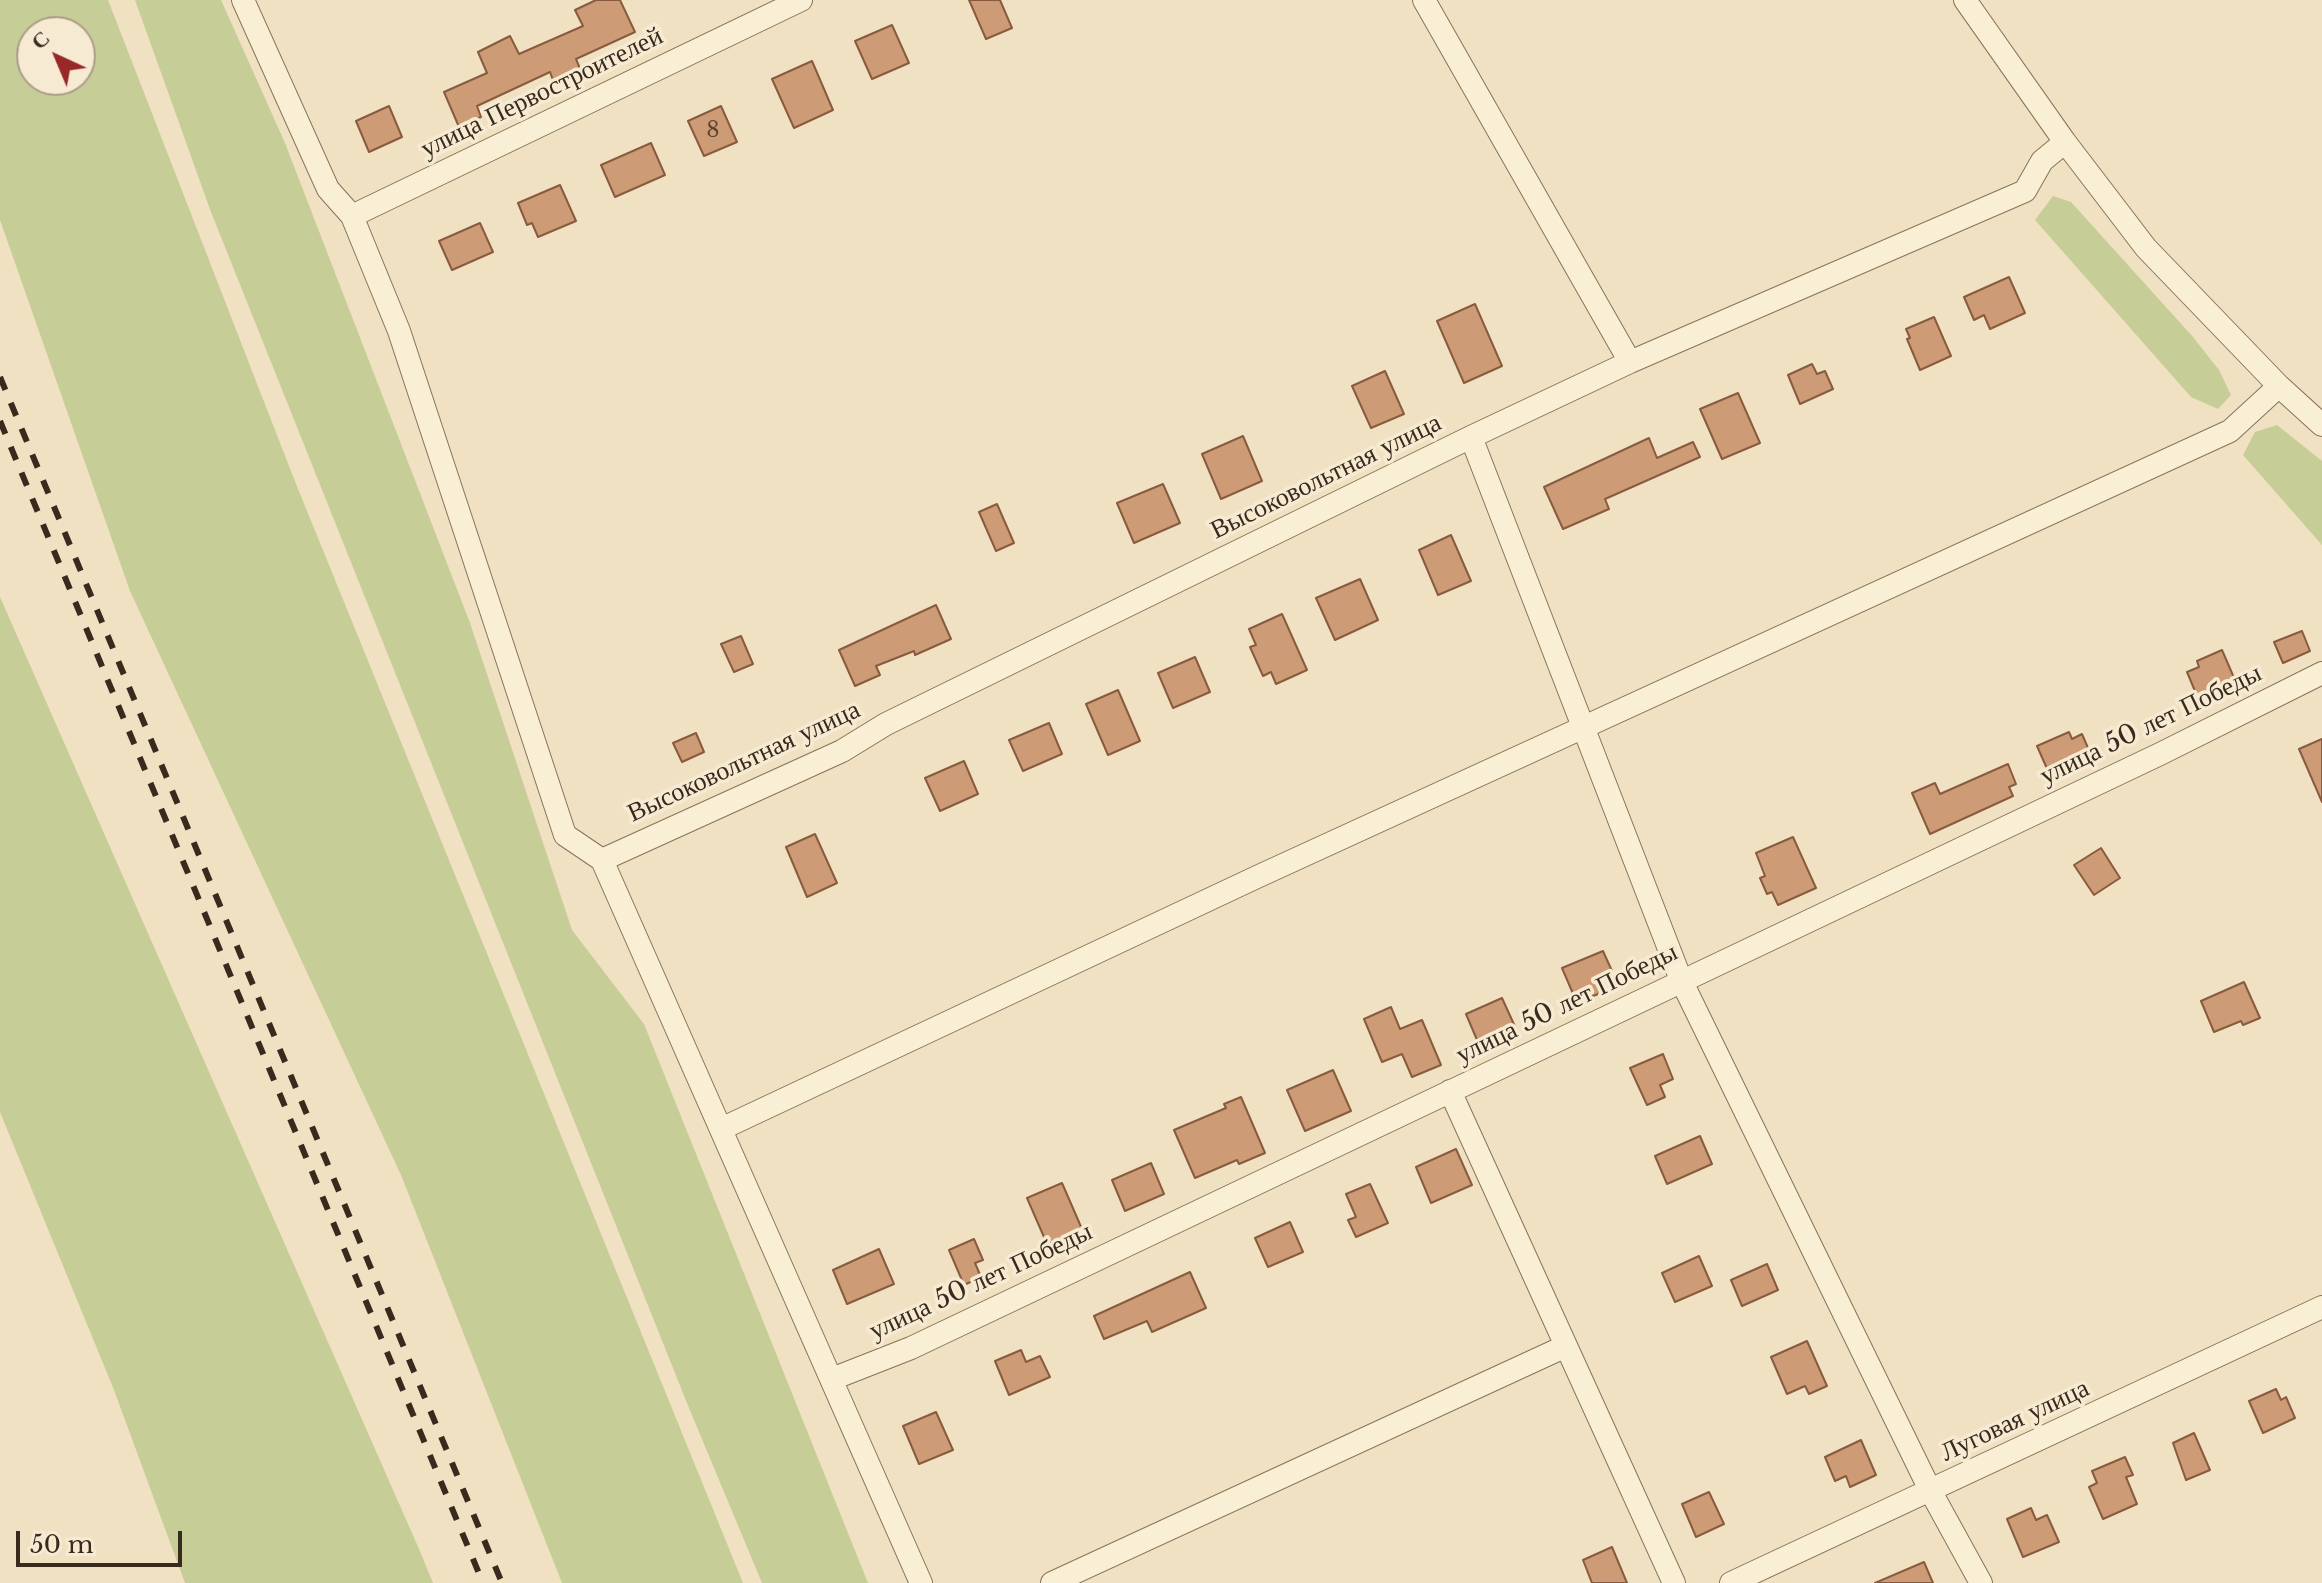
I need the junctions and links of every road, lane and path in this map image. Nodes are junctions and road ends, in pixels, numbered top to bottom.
1 (243, 0) edge
2 (801, 0) edge
3 (1424, 0) edge
4 (1965, 0) edge
5 (2065, 142) junction
6 (352, 216) junction
7 (1630, 362) junction
8 (2279, 386) junction
9 (2322, 425) edge
10 (1471, 437) junction
11 (2322, 673) edge
12 (1584, 728) junction
13 (602, 860) junction
14 (1681, 980) junction
15 (1450, 1091) junction
16 (721, 1129) junction
17 (2322, 1307) edge
18 (1566, 1346) junction
19 (832, 1379) junction
20 (1931, 1492) junction
21 (921, 1583) edge
22 (1052, 1583) edge
23 (1674, 1583) edge
24 (1731, 1583) edge
25 (1981, 1583) edge

1 - 6 street
2 - 6 street, улица Первостроителей
3 - 7 street
4 - 5 street
5 - 7 street, Высоковольтная улица
5 - 8 street
6 - 13 street
7 - 10 street, Высоковольтная улица
8 - 9 street
8 - 12 street
10 - 12 street
10 - 13 street, Высоковольтная улица
11 - 14 street, улица 50 лет Победы
12 - 14 street
12 - 16 street
13 - 16 street
14 - 15 street, улица 50 лет Победы
14 - 20 street
15 - 18 street
15 - 19 street, улица 50 лет Победы
16 - 19 street
17 - 20 street, Луговая улица
18 - 22 street
18 - 23 street
19 - 21 street
20 - 24 street, Луговая улица
20 - 25 street

